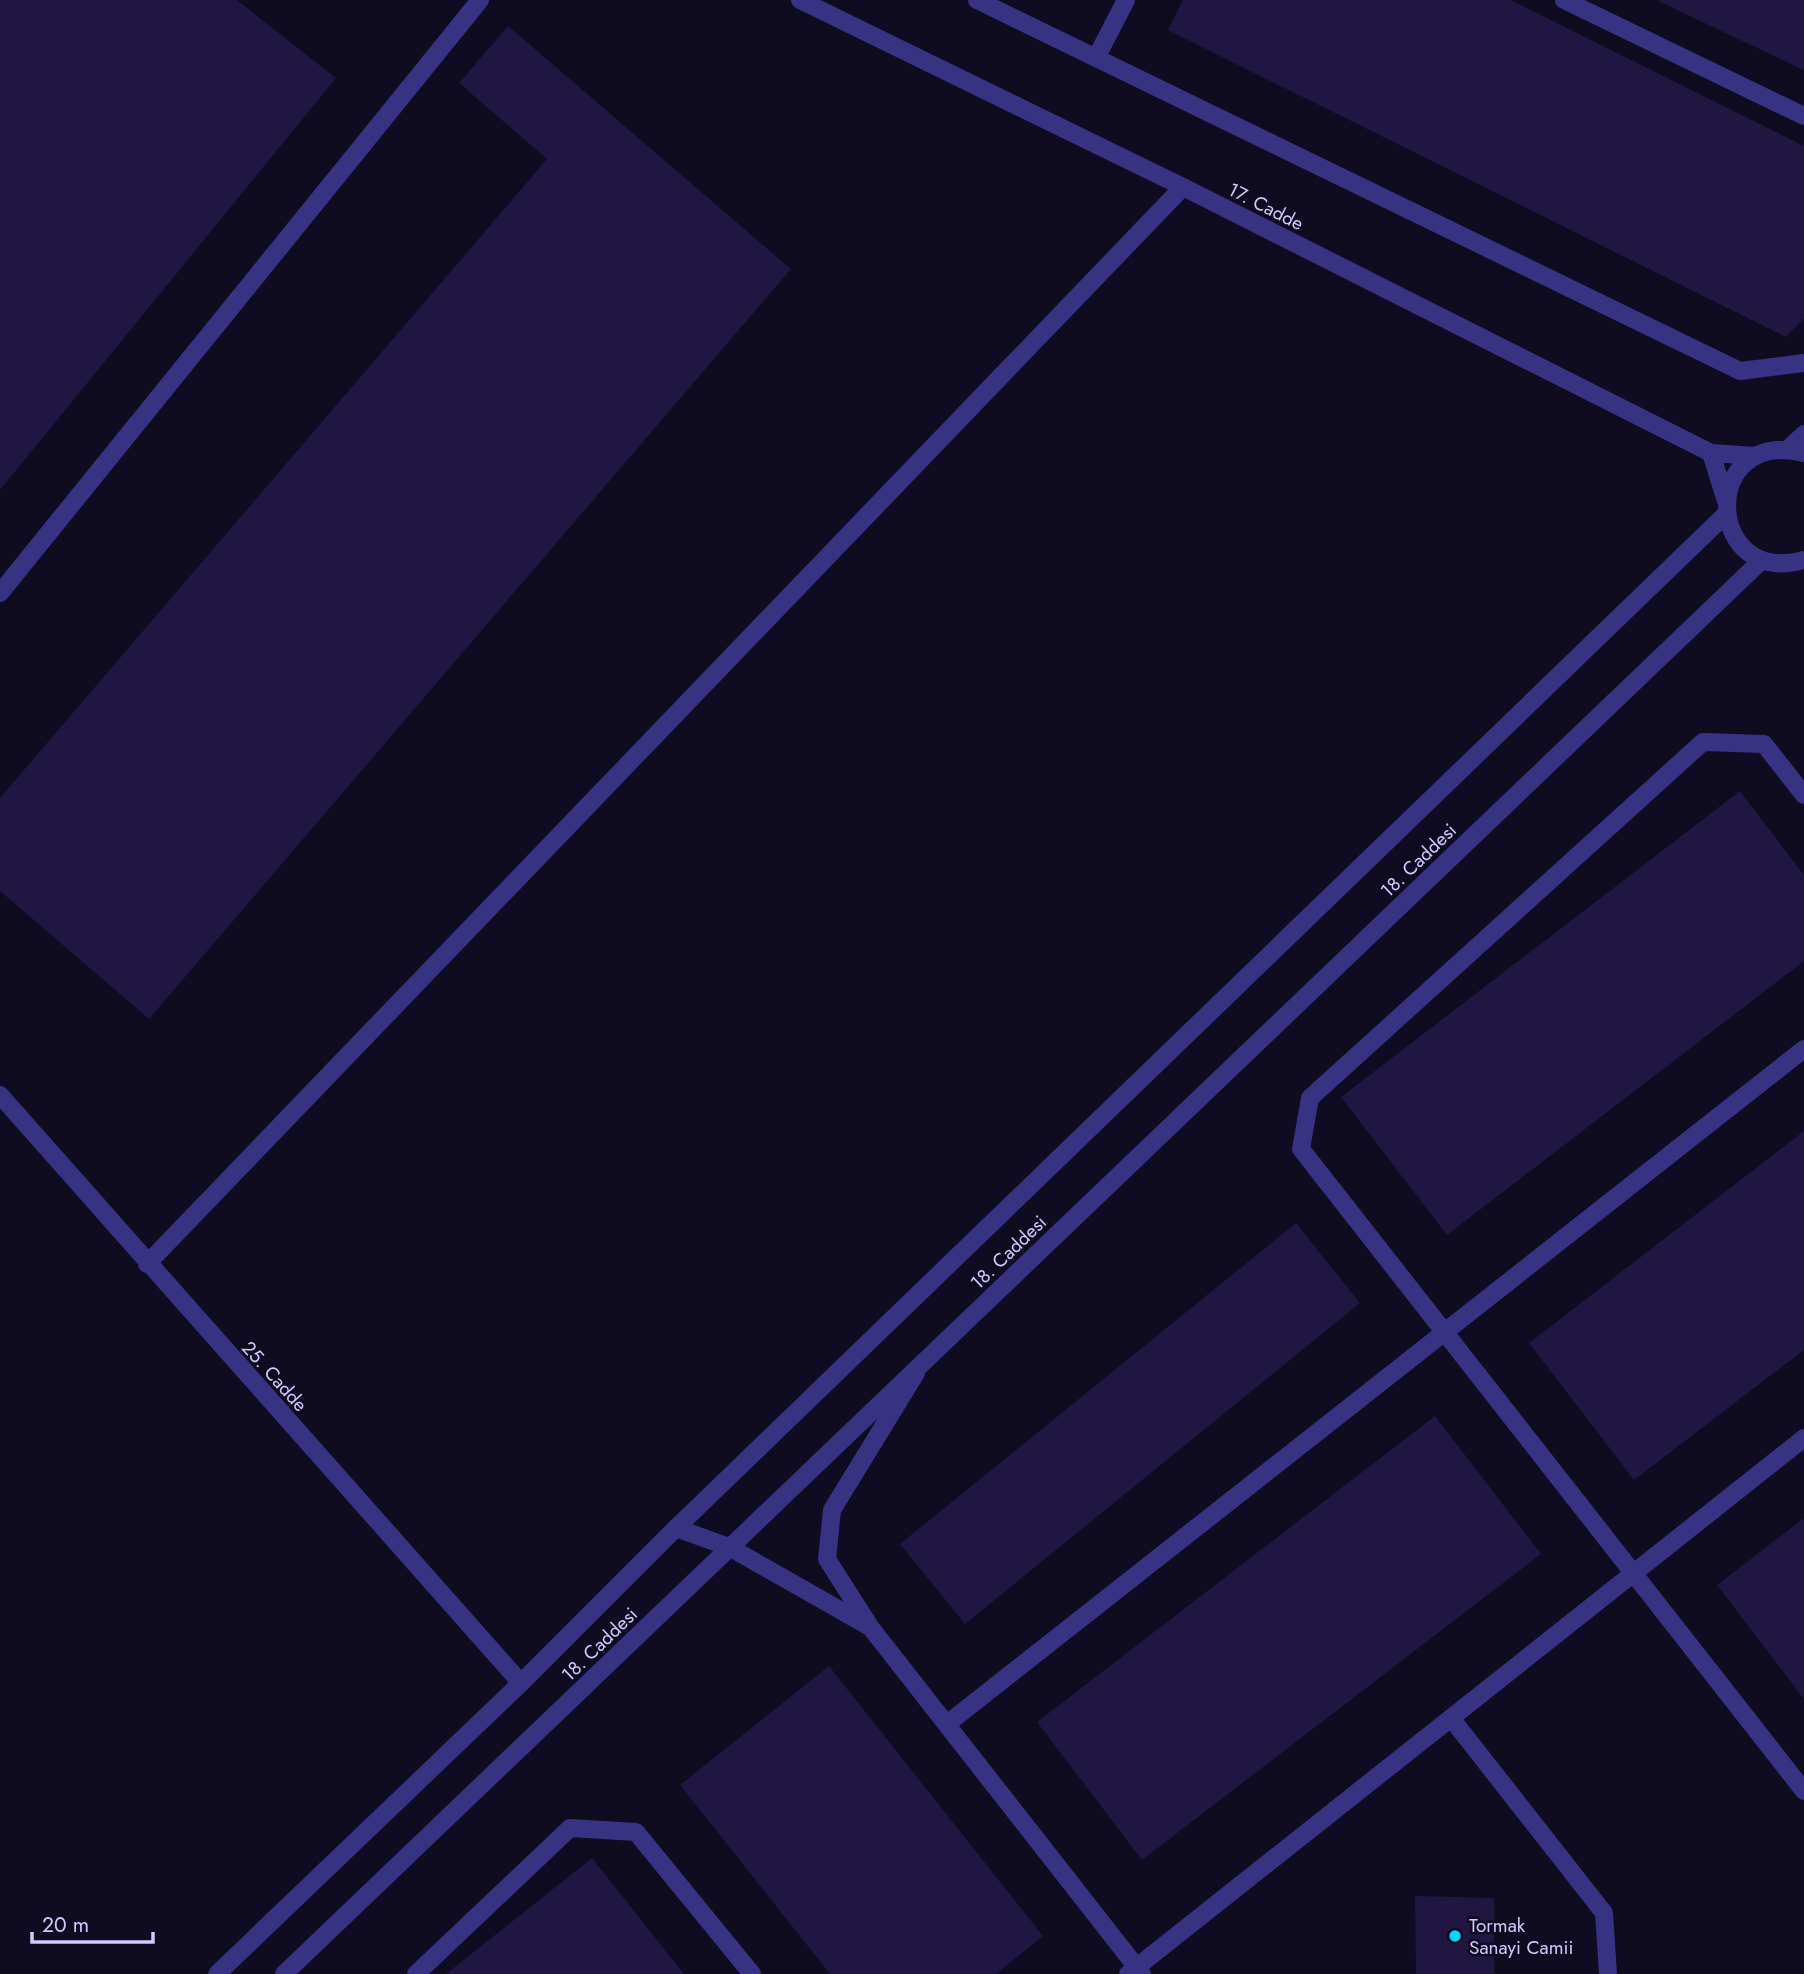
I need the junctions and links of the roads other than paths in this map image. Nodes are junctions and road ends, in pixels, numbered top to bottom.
1 (481, 0) edge
2 (800, 0) edge
3 (977, 0) edge
4 (1126, 0) edge
5 (1564, 0) edge
6 (1096, 58) junction
7 (1804, 116) edge
8 (1183, 187) junction
9 (1804, 363) edge
10 (1804, 434) edge
11 (1796, 451) edge
12 (1711, 453) junction
13 (1756, 456) junction
14 (1726, 508) junction
15 (1762, 560) junction
16 (1804, 560) edge
17 (0, 593) edge
18 (1804, 796) edge
19 (1804, 1049) edge
20 (0, 1095) edge
21 (147, 1264) junction
22 (1444, 1332) junction
23 (922, 1363) junction
24 (1804, 1438) edge
25 (676, 1528) junction
26 (729, 1548) junction
27 (1634, 1574) junction
28 (872, 1628) junction
29 (521, 1683) junction
30 (1451, 1718) junction
31 (947, 1724) junction
32 (1804, 1791) edge
33 (1136, 1972) edge
34 (217, 1974) edge
35 (284, 1974) edge
36 (416, 1974) edge
37 (752, 1974) edge
38 (1608, 1974) edge

1 - 17 street
2 - 8 street, 17. Cadde
3 - 6 street
4 - 6 street
5 - 7 street
6 - 9 street
8 - 12 street, 17. Cadde
8 - 21 street
10 - 11 street
11 - 13 street
12 - 13 street
12 - 14 street
13 - 14 street
14 - 15 street
14 - 25 street
15 - 16 street
15 - 23 street, 18. Caddesi
18 - 22 street
19 - 22 street
20 - 21 street, 25. Cadde
21 - 29 street, 25. Cadde
22 - 27 street
22 - 31 street
23 - 26 street, 18. Caddesi
23 - 28 street
24 - 27 street
25 - 26 street
25 - 29 street
26 - 28 street
26 - 35 street, 18. Caddesi
27 - 30 street
27 - 32 street
28 - 31 street
29 - 34 street
30 - 33 street
30 - 38 street
31 - 33 street
36 - 37 street

